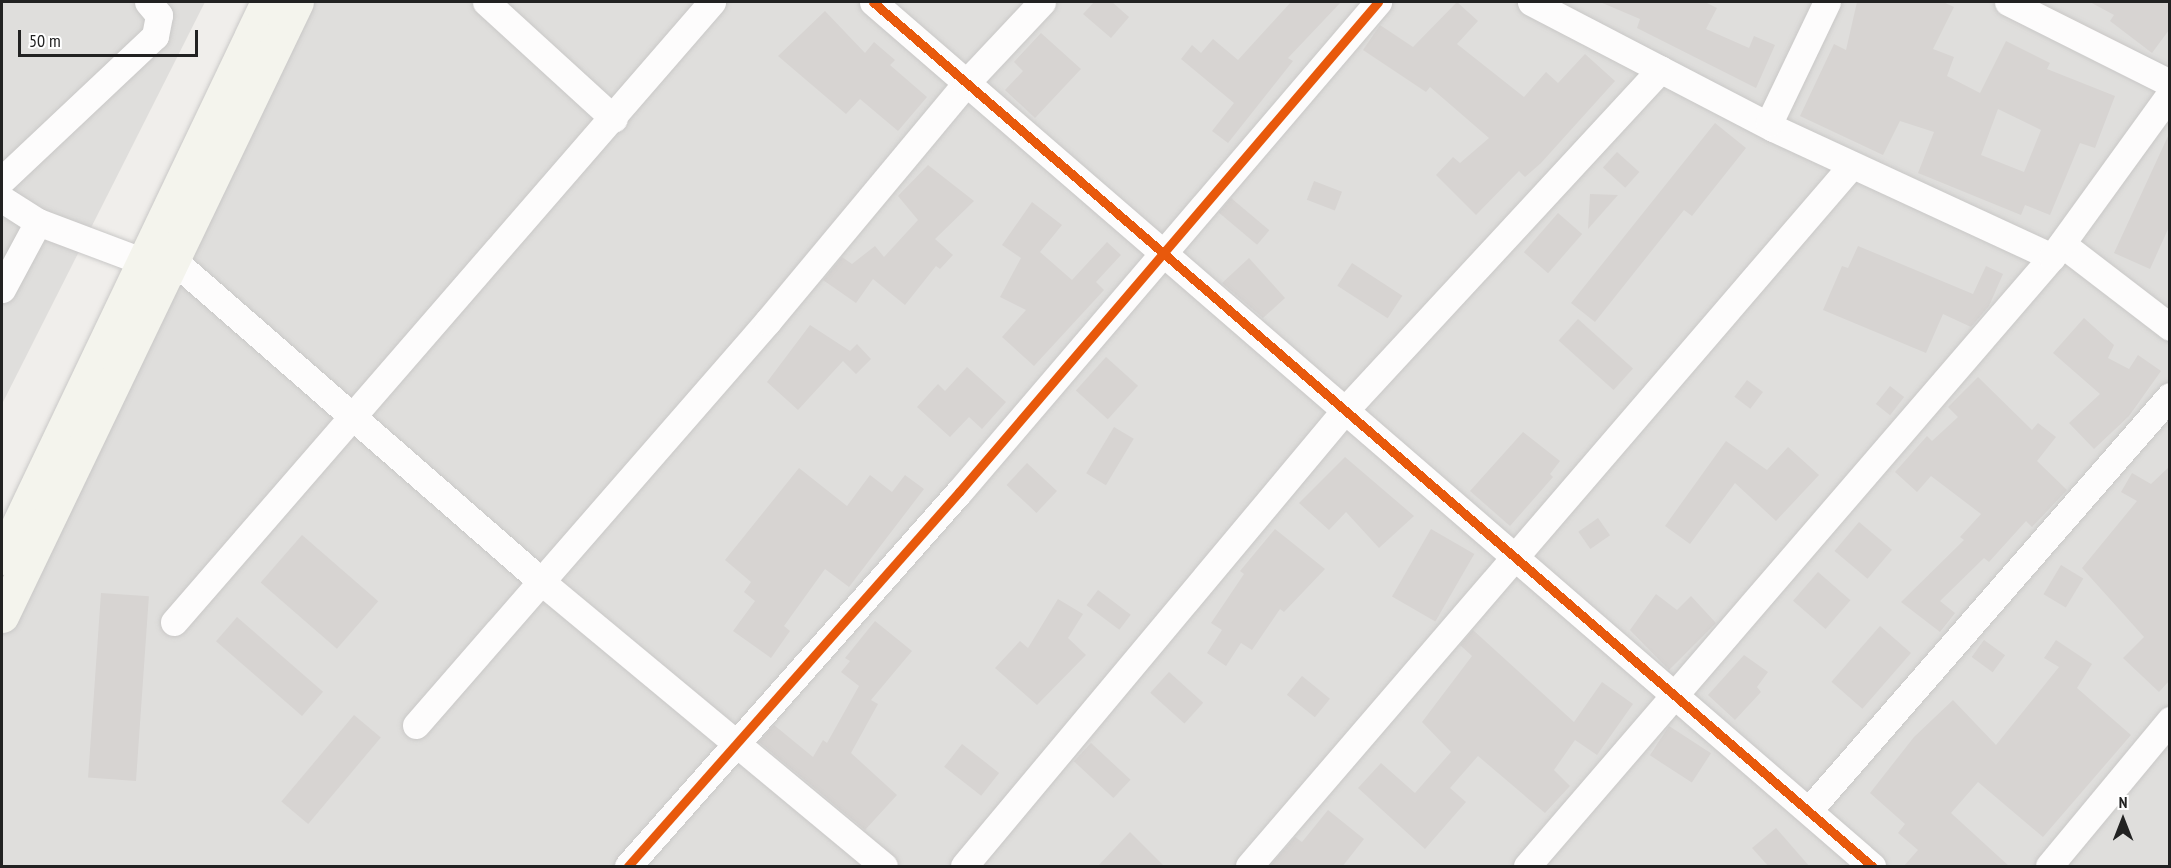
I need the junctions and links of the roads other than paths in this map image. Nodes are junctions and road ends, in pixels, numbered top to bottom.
1 (148, 2) edge
2 (267, 2) edge
3 (297, 2) edge
4 (486, 2) edge
5 (712, 2) edge
6 (873, 2) edge
7 (1042, 2) edge
8 (1378, 2) edge
9 (1531, 2) edge
10 (1827, 2) edge
11 (2008, 2) edge
12 (1661, 69) junction
13 (966, 83) junction
14 (2169, 83) edge
15 (2169, 94) edge
16 (614, 119) junction
17 (1769, 123) junction
18 (1851, 166) junction
19 (2, 180) edge
20 (2, 199) edge
21 (38, 222) junction
22 (2057, 250) junction
23 (1164, 252) junction
24 (158, 260) junction
25 (2, 289) edge
26 (2169, 327) edge
27 (2169, 396) edge
28 (1346, 409) junction
29 (349, 418) junction
30 (2, 558) edge
31 (1512, 559) junction
32 (543, 583) junction
33 (2, 616) edge
34 (174, 622) dead end
35 (1676, 696) junction
36 (2169, 720) edge
37 (416, 725) dead end
38 (737, 743) junction
39 (1809, 810) junction
40 (628, 867) edge
41 (884, 867) edge
42 (964, 867) edge
43 (1249, 867) edge
44 (1527, 867) edge
45 (1872, 867) edge
46 (2049, 867) edge

1 - 19 street
2 - 24 street
3 - 24 street
4 - 16 street
5 - 16 street
6 - 13 street
7 - 13 street
8 - 23 street
9 - 12 street
10 - 17 street
11 - 14 street
12 - 17 street
12 - 28 street
13 - 23 street
13 - 32 street
15 - 22 street
16 - 29 street
17 - 18 street
18 - 22 street
18 - 31 street
20 - 21 street
21 - 24 street
21 - 25 street
22 - 26 street
22 - 35 street
23 - 28 street
23 - 38 street
24 - 29 street
24 - 30 street
24 - 33 street
27 - 39 street
28 - 31 street
28 - 42 street
29 - 32 street
29 - 34 street
31 - 35 street
31 - 43 street
32 - 37 street
32 - 38 street
35 - 39 street
35 - 44 street
36 - 46 street
38 - 40 street
38 - 41 street
39 - 45 street

